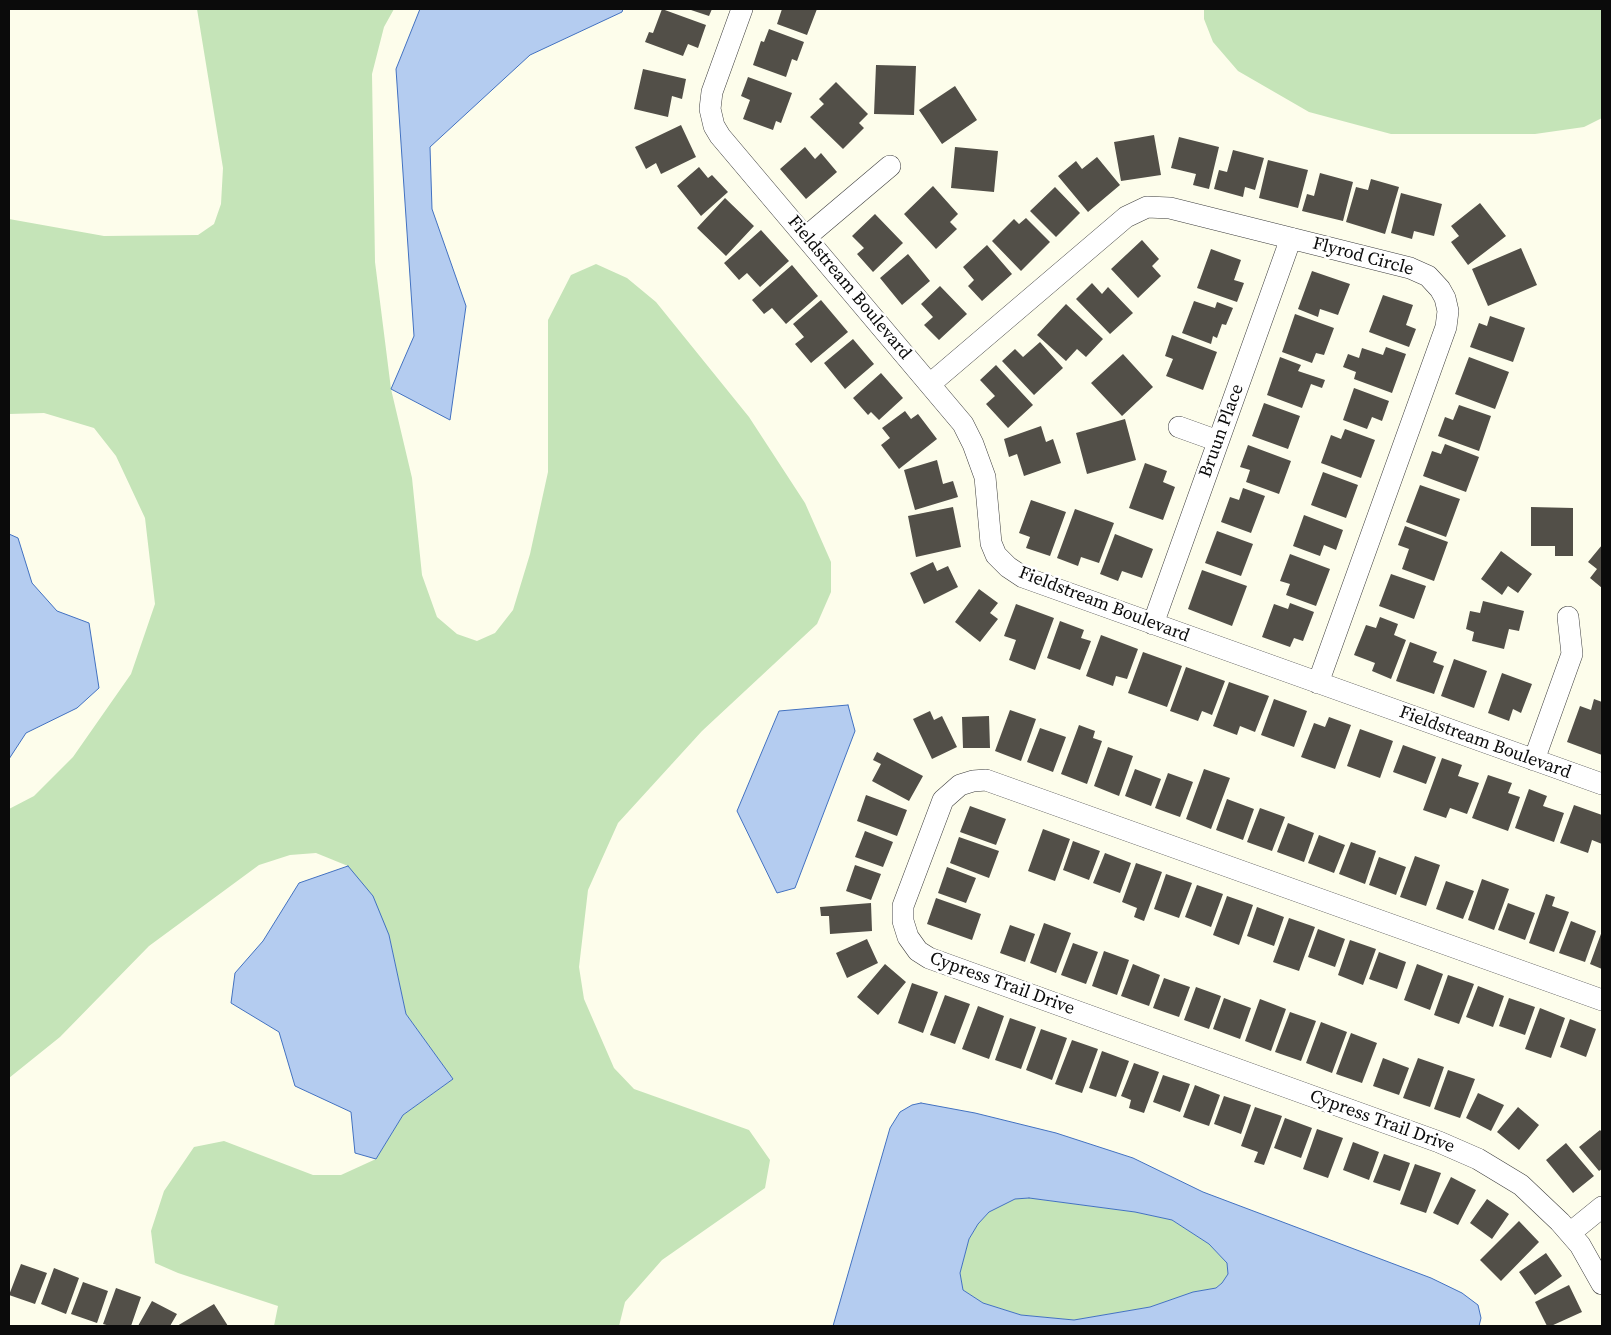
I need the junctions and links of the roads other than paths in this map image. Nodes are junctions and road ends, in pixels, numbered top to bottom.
1 (742, 9) edge
2 (890, 166) dead end
3 (806, 237) junction
4 (1291, 238) junction
5 (930, 384) junction
6 (1179, 427) dead end
7 (1218, 441) junction
8 (1568, 617) dead end
9 (1153, 624) junction
10 (1318, 683) junction
11 (1534, 760) junction
12 (1602, 784) edge
13 (1602, 1000) edge
14 (1602, 1207) edge
15 (1570, 1233) junction
16 (1602, 1284) edge

1 - 3 street, Fieldstream Boulevard
2 - 3 street
3 - 5 street, Fieldstream Boulevard
4 - 5 street, Flyrod Circle
4 - 7 street, Bruun Place
4 - 10 street, Flyrod Circle
5 - 9 street, Fieldstream Boulevard
6 - 7 street
7 - 9 street, Bruun Place
8 - 11 street
9 - 10 street, Fieldstream Boulevard
10 - 11 street, Fieldstream Boulevard
11 - 12 street, Fieldstream Boulevard
13 - 15 street, Cypress Trail Drive
14 - 15 street
15 - 16 street, Cypress Trail Drive

